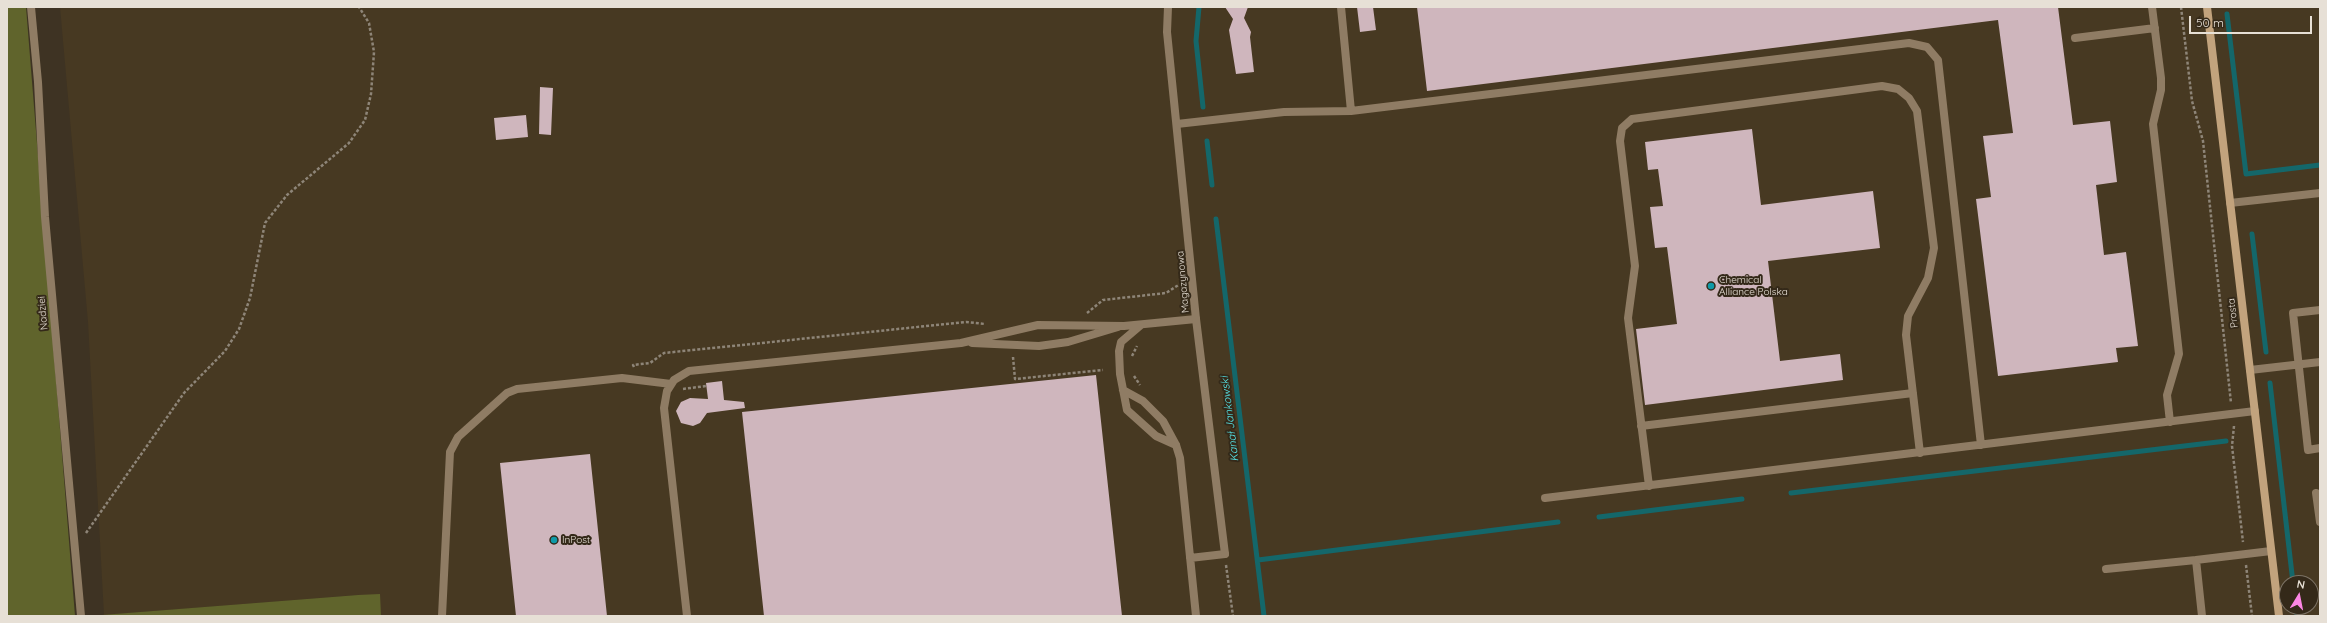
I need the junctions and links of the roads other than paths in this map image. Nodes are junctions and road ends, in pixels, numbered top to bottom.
1 (31, 7) edge
2 (1168, 7) edge
3 (1341, 7) edge
4 (2152, 7) edge
5 (2207, 7) edge
6 (2155, 28) junction
7 (2075, 38) dead end
8 (1352, 112) junction
9 (1177, 124) junction
10 (2320, 194) edge
11 (2230, 203) junction
12 (2320, 310) edge
13 (1196, 319) junction
14 (1141, 325) junction
15 (1124, 326) junction
16 (961, 343) junction
17 (2320, 362) edge
18 (2299, 364) junction
19 (2250, 370) junction
20 (669, 388) junction
21 (1123, 390) junction
22 (1913, 393) junction
23 (2255, 411) junction
24 (2170, 422) junction
25 (1641, 426) junction
26 (1176, 445) junction
27 (1981, 445) junction
28 (2320, 448) edge
29 (1920, 452) junction
30 (1649, 486) junction
31 (2316, 493) dead end
32 (1545, 498) dead end
33 (2320, 522) edge
34 (2271, 551) junction
35 (1190, 558) junction
36 (2196, 560) junction
37 (2106, 570) dead end
38 (81, 616) edge
39 (442, 616) edge
40 (687, 616) edge
41 (1196, 616) edge
42 (2202, 616) edge
43 (2279, 616) edge

1 - 38 street, Nadziei
2 - 9 street, Magazynowa
3 - 8 street
4 - 6 street
5 - 11 street, Prosta
6 - 7 street
6 - 24 street
8 - 9 street
8 - 27 street
9 - 13 street, Magazynowa
10 - 11 street
11 - 19 street, Prosta
12 - 18 street
13 - 14 street
13 - 35 street, Magazynowa
14 - 15 street
14 - 21 street
15 - 16 street
15 - 16 street
16 - 20 street
17 - 18 street
18 - 19 street
18 - 28 street
19 - 23 street, Prosta
20 - 39 street
20 - 40 street
21 - 26 street
21 - 26 street
22 - 25 street
22 - 25 street
22 - 29 street
23 - 24 street
23 - 34 street, Prosta
24 - 27 street
25 - 30 street
26 - 35 street
27 - 29 street
29 - 30 street
30 - 32 street
31 - 33 street
34 - 36 street
34 - 43 street, Prosta
35 - 41 street
36 - 37 street
36 - 42 street

